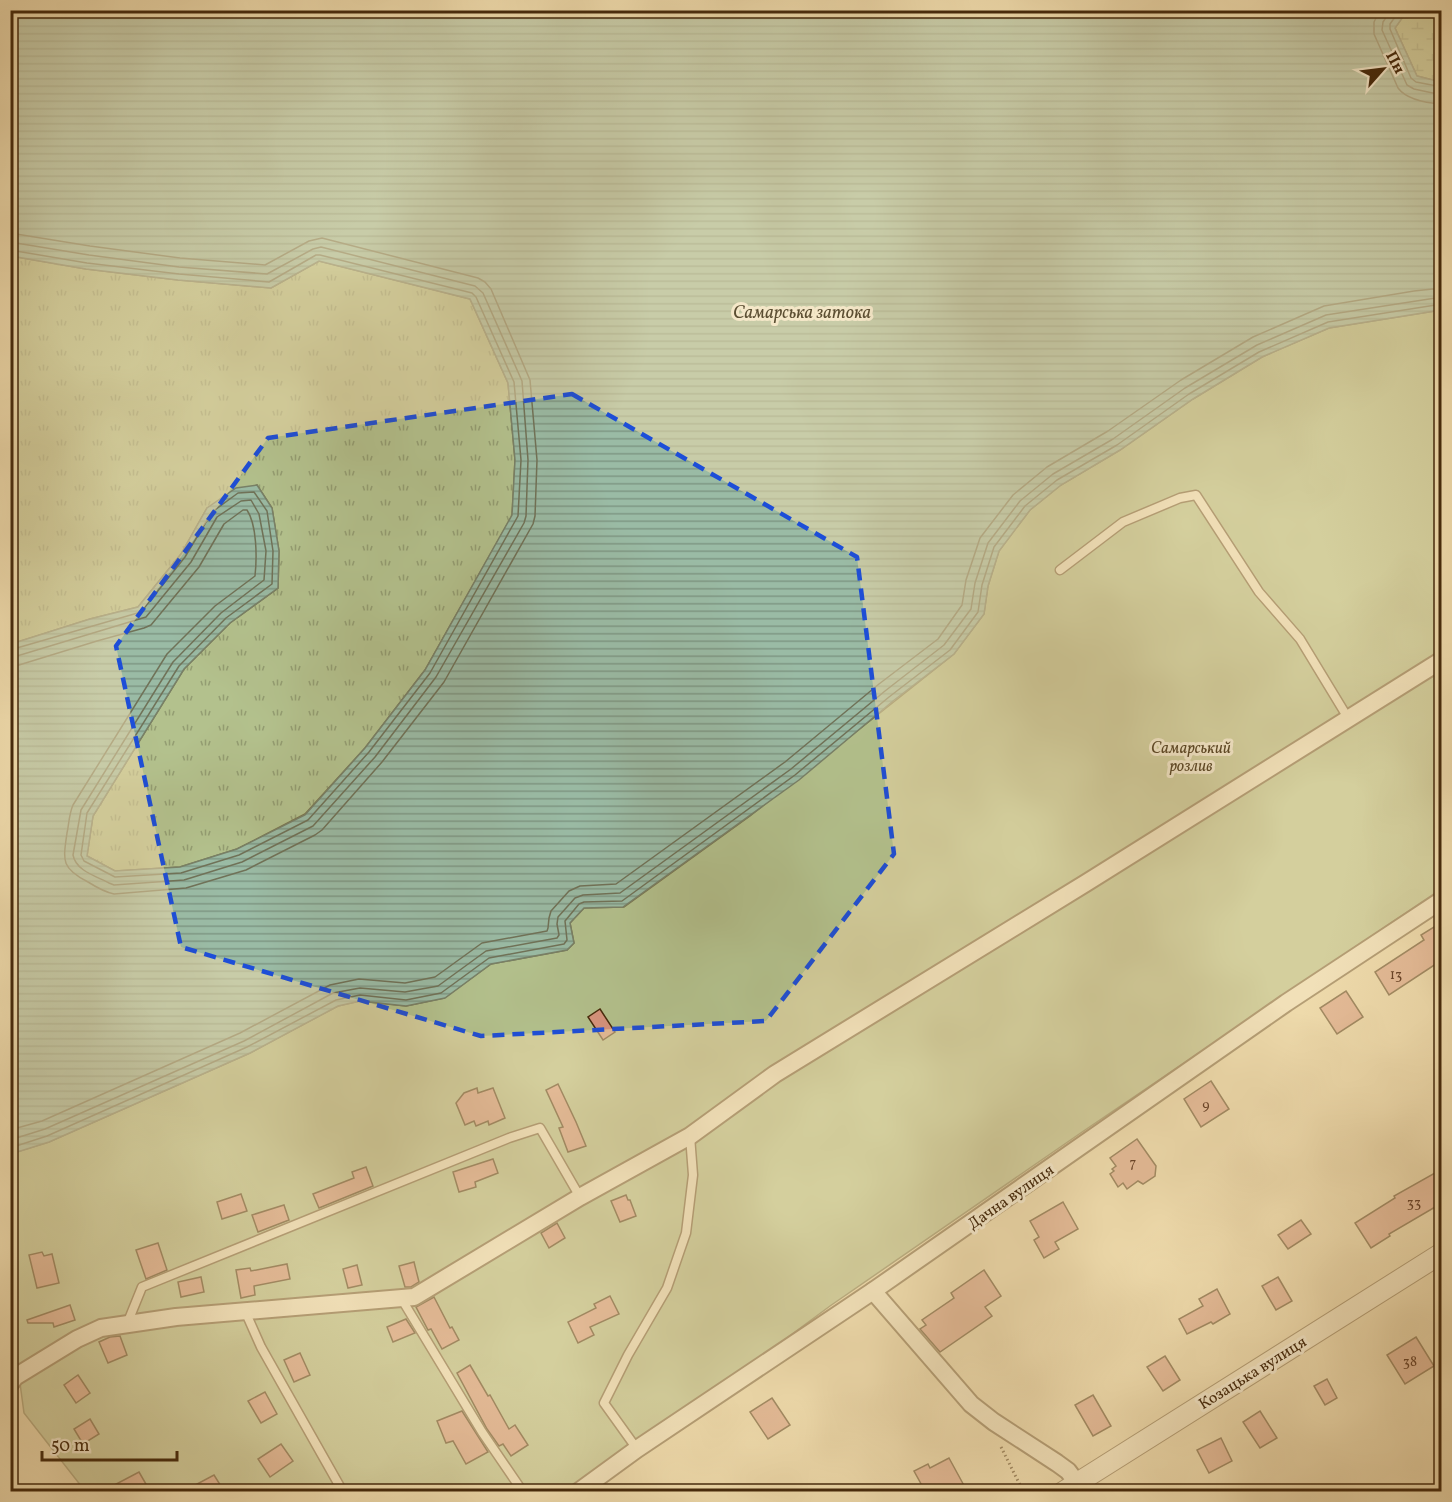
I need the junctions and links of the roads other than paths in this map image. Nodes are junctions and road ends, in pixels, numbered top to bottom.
1 (1060, 570) dead end
2 (1442, 660) edge
3 (1348, 718) junction
4 (1442, 900) edge
5 (690, 1136) junction
6 (580, 1197) junction
7 (1442, 1253) edge
8 (873, 1291) junction
9 (401, 1298) junction
10 (245, 1311) junction
11 (127, 1324) junction
12 (10, 1384) edge
13 (637, 1449) junction
14 (1070, 1487) edge
15 (344, 1491) edge
16 (523, 1491) edge
17 (578, 1491) edge

1 - 3 lane
2 - 3 street
3 - 5 street
4 - 8 street, Дачна вулиця
5 - 6 street
5 - 13 lane
6 - 9 street
6 - 11 lane
7 - 14 street, Козацька вулиця
8 - 13 street, Дачна вулиця
8 - 14 street
9 - 10 street
9 - 16 lane
10 - 11 street
10 - 15 lane
11 - 12 street
13 - 17 street, Дачна вулиця

